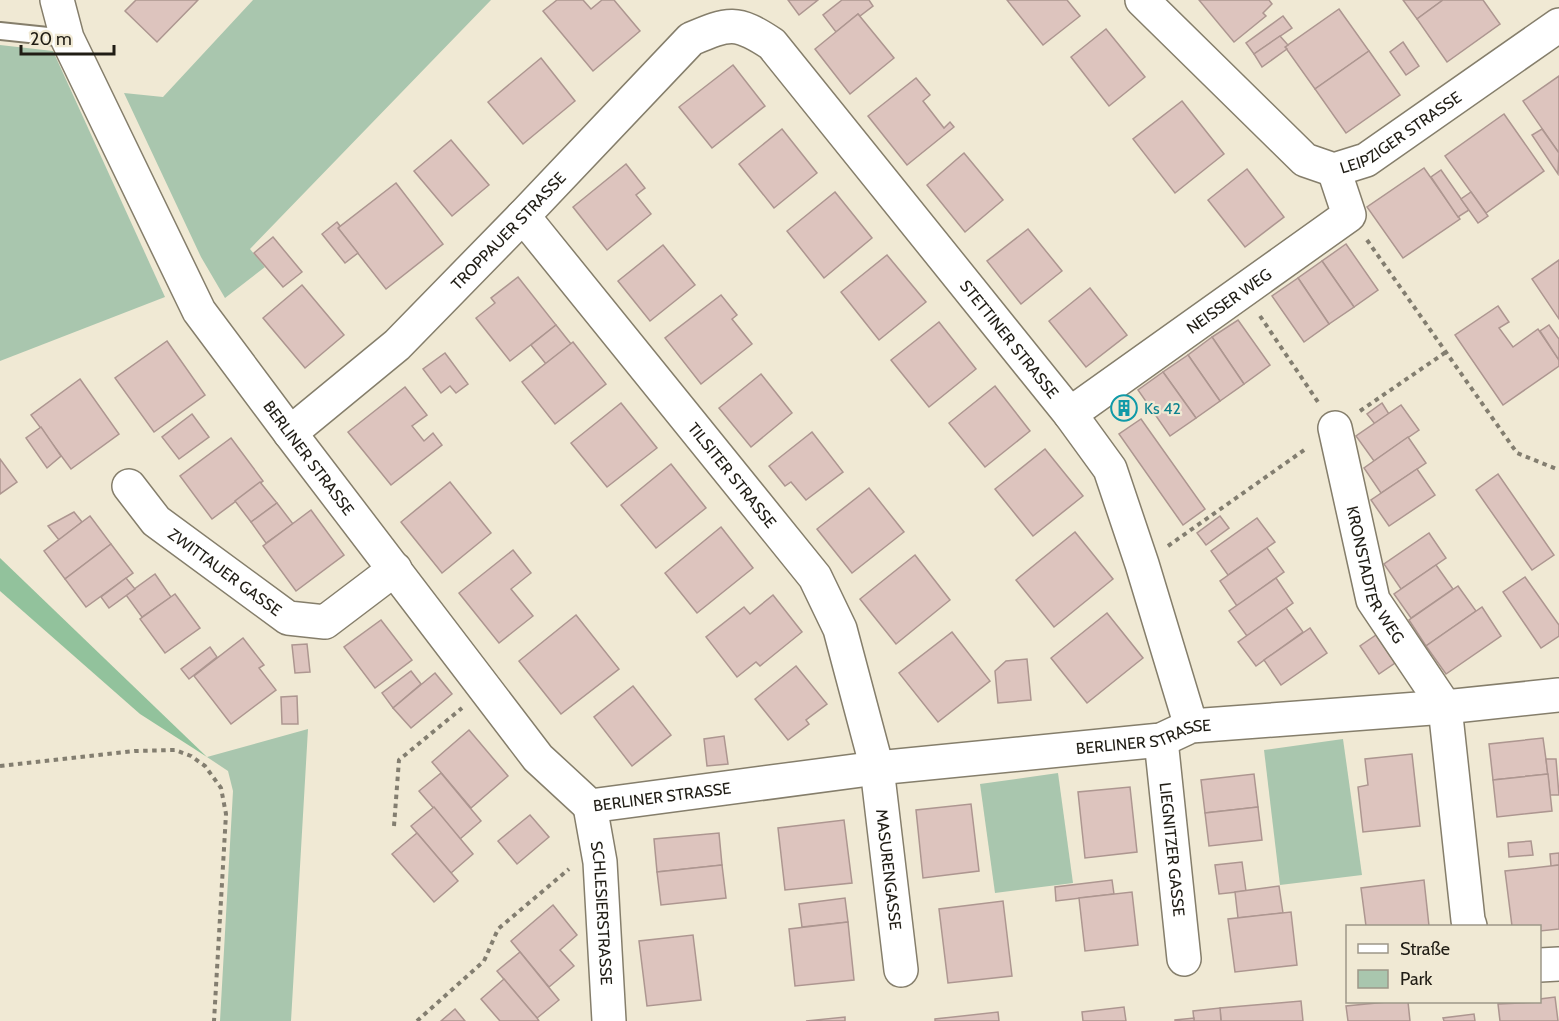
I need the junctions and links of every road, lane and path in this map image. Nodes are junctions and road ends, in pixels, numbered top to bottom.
1 (57, 0) edge
2 (1142, 0) edge
3 (722, 26) joint
4 (1559, 26) edge
5 (0, 31) edge
6 (67, 38) junction
7 (1334, 170) junction
8 (1349, 215) junction
9 (523, 216) junction
10 (1243, 290) junction
11 (1446, 352) junction
12 (1070, 414) junction
13 (1335, 428) junction
14 (290, 433) junction
15 (1559, 470) edge
16 (129, 486) dead end
17 (1142, 564) junction
18 (395, 569) junction
19 (485, 688) junction
20 (1559, 694) edge
21 (1445, 706) junction
22 (1191, 726) junction
23 (1161, 740) junction
24 (0, 766) edge
25 (877, 768) junction
26 (590, 806) junction
27 (394, 826) dead end
28 (600, 862) junction
29 (1469, 925) edge
30 (1184, 959) dead end
31 (1559, 964) edge
32 (1541, 965) edge
33 (901, 970) dead end
34 (214, 1021) edge
35 (417, 1021) edge
36 (609, 1021) edge

1 - 6 street, BERLINER STRASSE
2 - 7 street, LEIPZIGER STRASSE
3 - 9 street, TROPPAUER STRASSE
3 - 12 street, STETTINER STRASSE
4 - 7 street, LEIPZIGER STRASSE
5 - 6 lane
6 - 14 street, BERLINER STRASSE
7 - 8 street
8 - 10 street, NEISSER WEG
8 - 11 path
9 - 14 street, TROPPAUER STRASSE
9 - 25 street, TILSITER STRASSE
10 - 12 street, NEISSER WEG
10 - 13 path
11 - 13 path
11 - 15 path
12 - 17 street, STETTINER STRASSE
13 - 17 path
13 - 21 street, KRONSTADTER WEG
14 - 18 street, BERLINER STRASSE
16 - 18 street, ZWITTAUER GASSE
17 - 22 street, STETTINER STRASSE
18 - 19 street, BERLINER STRASSE
19 - 26 street, BERLINER STRASSE
19 - 27 path
20 - 21 street, BERLINER STRASSE
21 - 22 street, BERLINER STRASSE
21 - 29 street
22 - 23 street, BERLINER STRASSE
23 - 25 street, BERLINER STRASSE
23 - 30 street, LIEGNITZER GASSE
24 - 34 path
25 - 26 street, BERLINER STRASSE
25 - 33 street, MASURENGASSE
26 - 28 street, SCHLESIERSTRASSE
28 - 35 path
28 - 36 street, SCHLESIERSTRASSE
31 - 32 street

